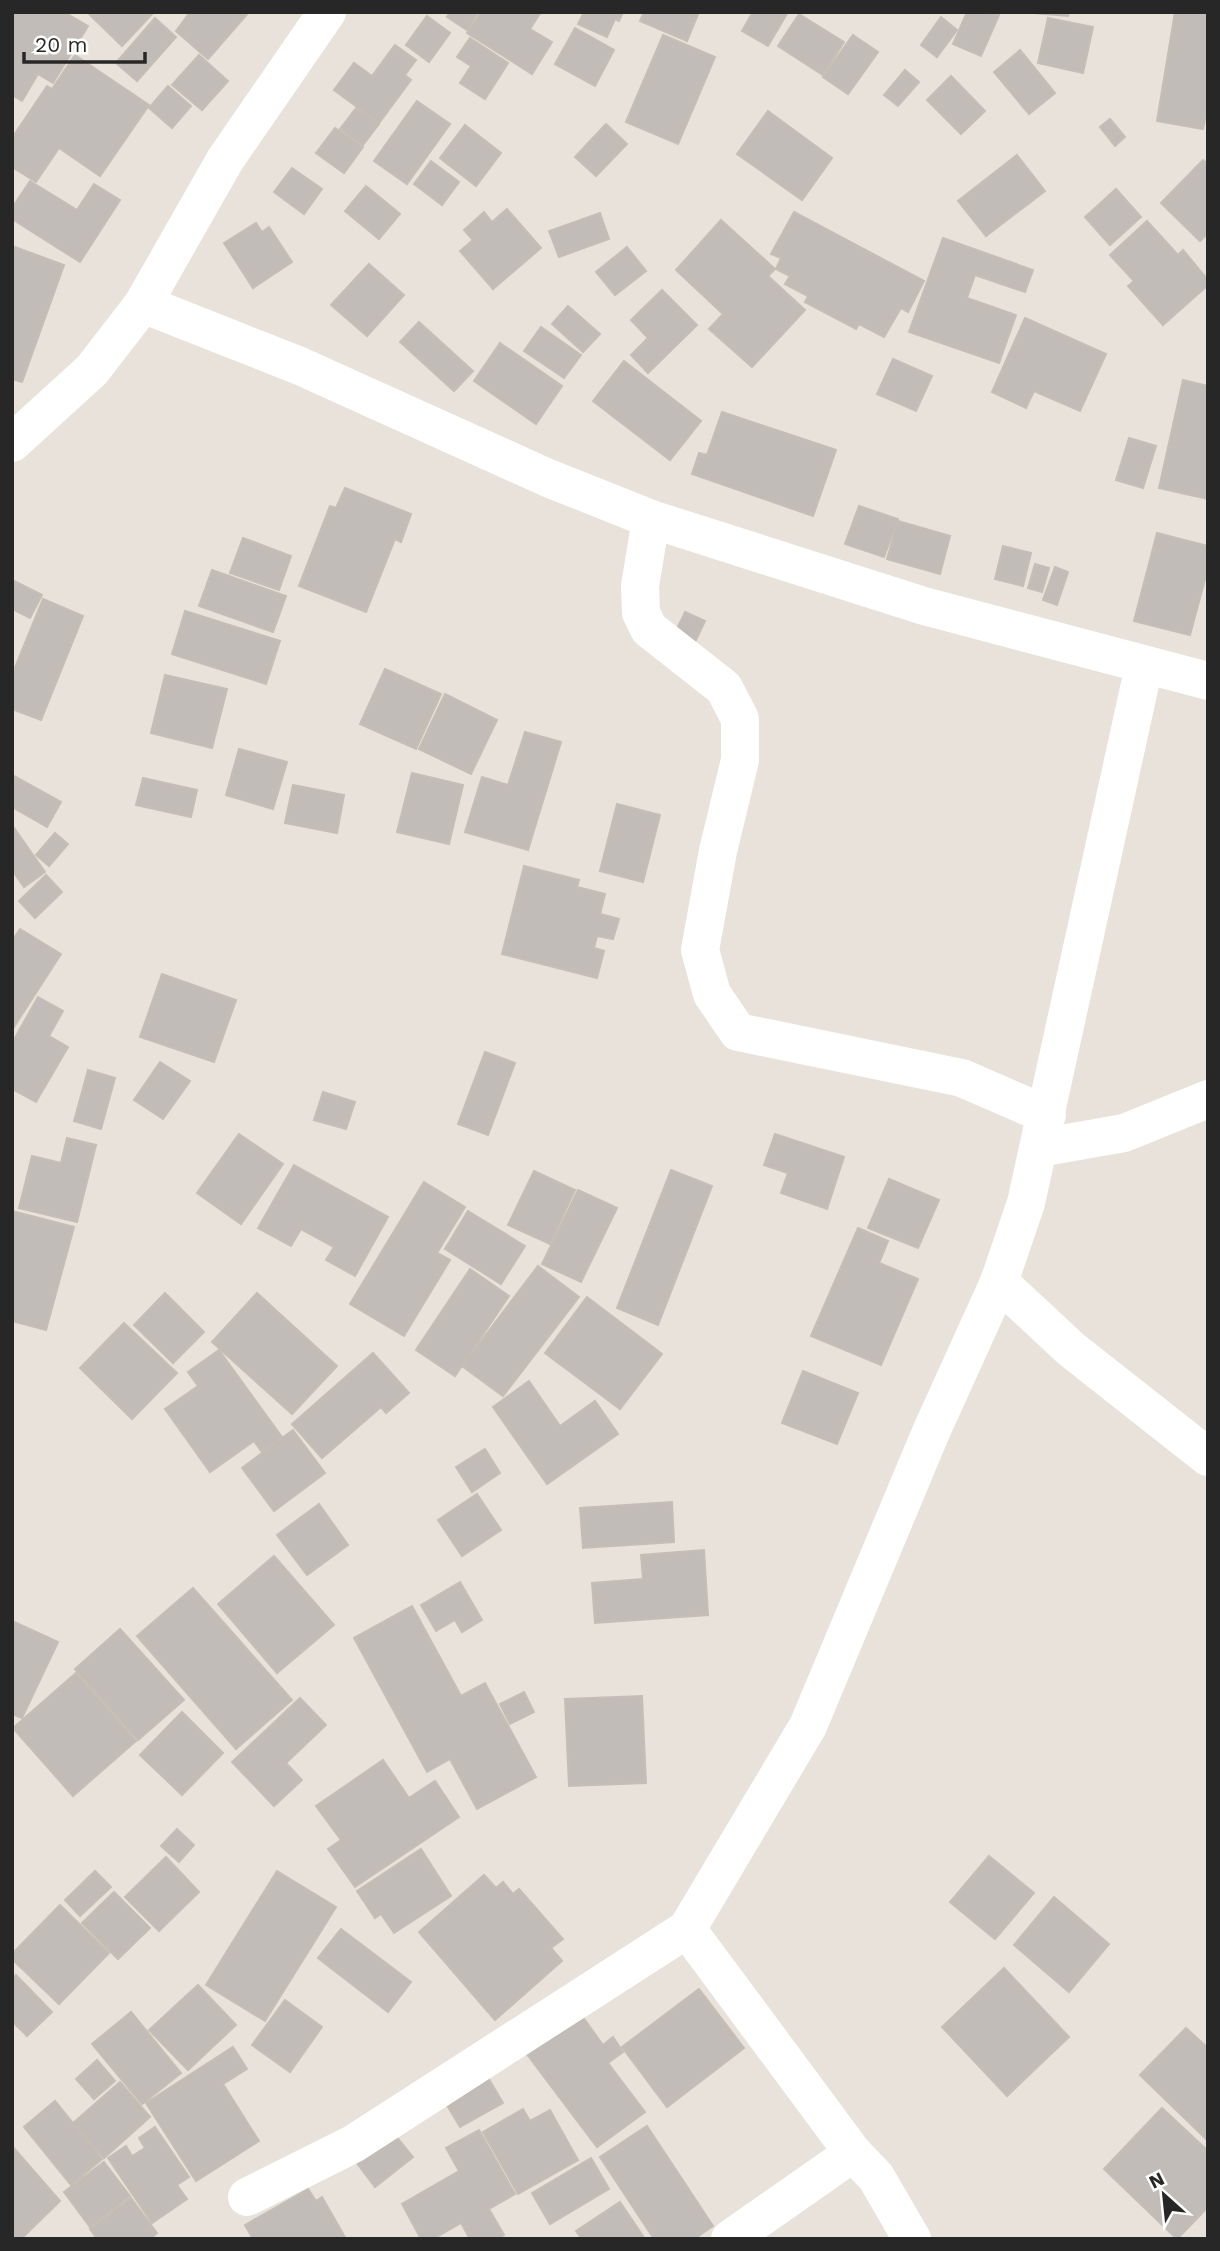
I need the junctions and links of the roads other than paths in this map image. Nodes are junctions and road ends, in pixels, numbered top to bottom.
1 (327, 12) edge
2 (143, 304) junction
3 (18, 431) edge
4 (651, 519) junction
5 (1144, 666) junction
6 (1208, 681) edge
7 (1208, 1099) edge
8 (1043, 1131) junction
9 (999, 1282) junction
10 (1208, 1457) edge
11 (687, 1929) junction
12 (853, 2153) junction
13 (247, 2197) dead end
14 (730, 2239) edge
15 (912, 2239) edge

1 - 2 street
2 - 3 street
2 - 4 street
4 - 5 street
4 - 8 street
5 - 6 street
5 - 8 street
7 - 8 street
8 - 9 street
9 - 10 street
9 - 11 street
11 - 12 street
11 - 13 street
12 - 14 street
12 - 15 street

